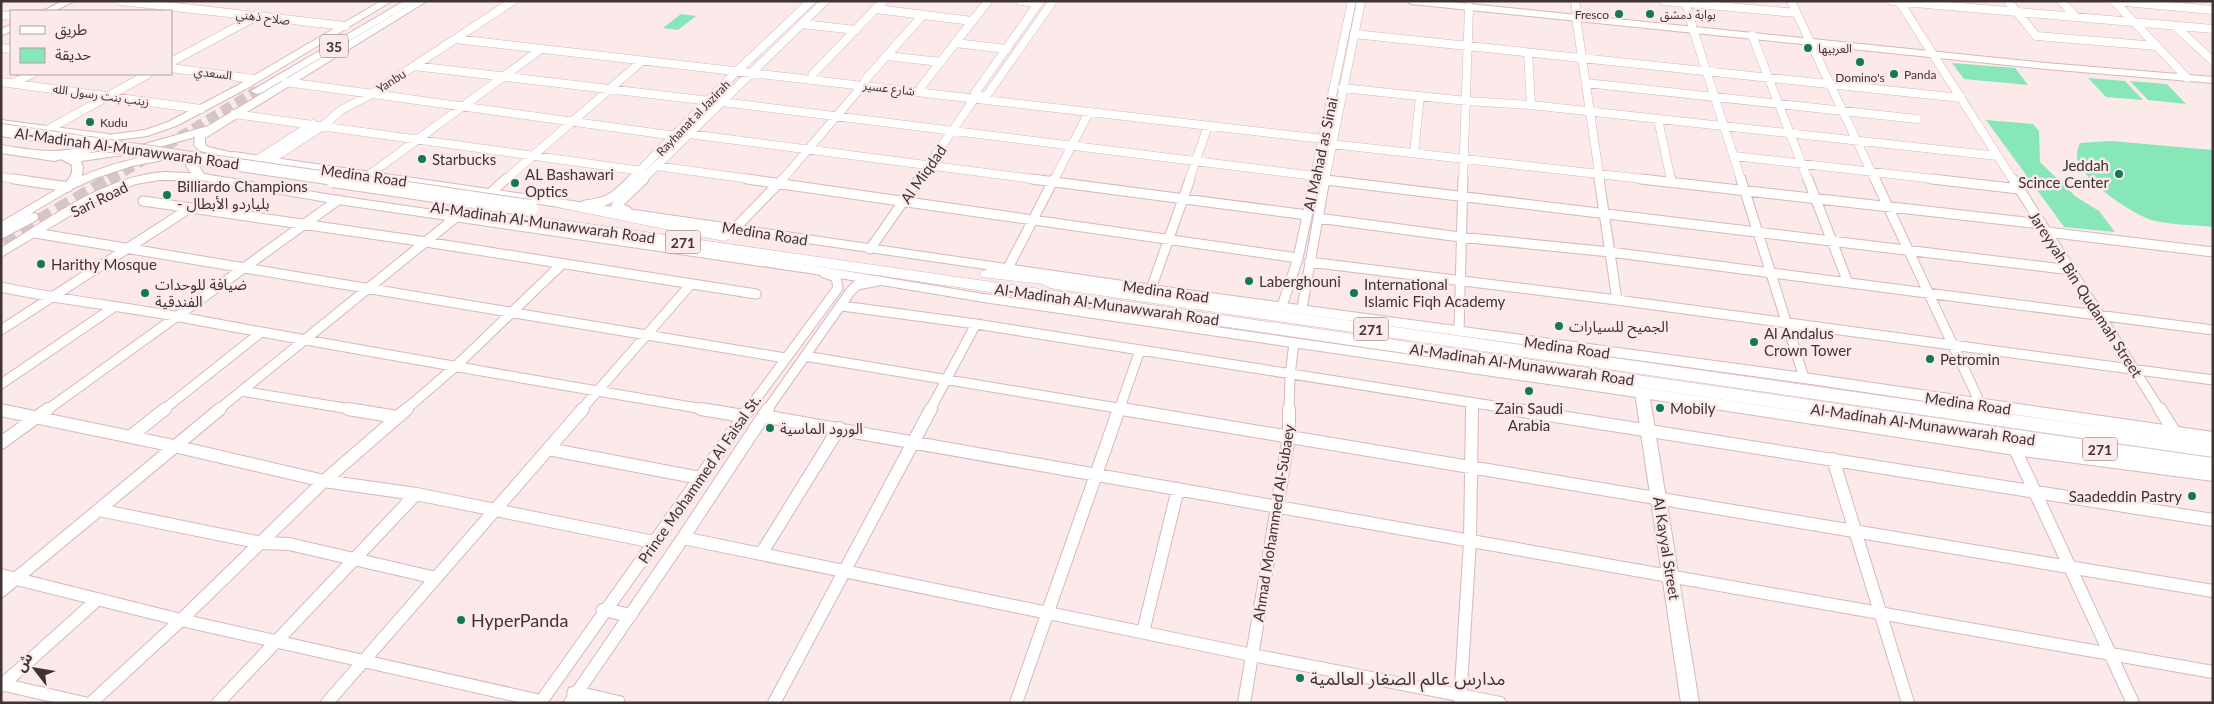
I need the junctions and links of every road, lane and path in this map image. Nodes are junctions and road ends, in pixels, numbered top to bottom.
1 (70, 1) edge
2 (81, 1) edge
3 (121, 1) edge
4 (181, 1) edge
5 (388, 1) edge
6 (400, 1) edge
7 (411, 1) edge
8 (423, 1) edge
9 (503, 1) edge
10 (513, 1) edge
11 (811, 1) edge
12 (825, 1) edge
13 (884, 1) edge
14 (988, 1) edge
15 (1020, 1) edge
16 (1053, 1) edge
17 (1352, 1) edge
18 (1361, 1) edge
19 (1411, 1) edge
20 (1447, 1) edge
21 (1575, 1) edge
22 (1664, 1) edge
23 (1791, 1) edge
24 (1892, 1) edge
25 (2008, 1) edge
26 (2062, 1) edge
27 (2114, 1) edge
28 (140, 2) edge
29 (1040, 2) edge
30 (1685, 2) edge
31 (1899, 2) edge
32 (1469, 4) edge
33 (171, 6) junction
34 (876, 9) junction
35 (50, 10) edge
36 (61, 10) edge
37 (162, 10) edge
38 (2213, 10) edge
39 (2016, 12) junction
40 (1796, 13) junction
41 (923, 15) junction
42 (257, 16) junction
43 (1577, 16) junction
44 (2076, 17) junction
45 (972, 21) junction
46 (2134, 22) junction
47 (802, 24) junction
48 (345, 26) junction
49 (2176, 26) junction
50 (1692, 27) junction
51 (2213, 29) edge
52 (856, 30) junction
53 (1354, 34) junction
54 (1752, 35) junction
55 (459, 36) junction
56 (1808, 38) junction
57 (955, 43) junction
58 (1468, 46) junction
59 (2157, 46) junction
60 (541, 49) junction
61 (1007, 49) junction
62 (1528, 52) junction
63 (1932, 52) junction
64 (886, 56) junction
65 (1582, 58) junction
66 (172, 61) edge
67 (642, 61) junction
68 (2213, 61) edge
69 (940, 62) junction
70 (414, 66) junction
71 (172, 68) edge
72 (739, 70) junction
73 (753, 71) junction
74 (1706, 71) junction
75 (813, 74) junction
76 (30, 75) edge
77 (146, 75) edge
78 (2184, 75) junction
79 (2213, 75) edge
80 (503, 76) junction
81 (254, 78) junction
82 (1769, 78) junction
83 (2213, 80) edge
84 (1, 82) edge
85 (286, 82) junction
86 (12, 83) junction
87 (864, 83) junction
88 (1586, 84) junction
89 (1830, 84) junction
90 (921, 87) junction
91 (611, 88) junction
92 (1342, 88) junction
93 (247, 90) junction
94 (271, 91) junction
95 (360, 94) junction
96 (370, 95) junction
97 (987, 95) junction
98 (106, 96) junction
99 (975, 96) junction
100 (1420, 96) junction
101 (1715, 97) junction
102 (1961, 98) junction
103 (710, 101) junction
104 (1467, 101) junction
105 (722, 102) junction
106 (1779, 104) junction
107 (1531, 105) junction
108 (462, 107) junction
109 (201, 109) junction
110 (1590, 111) junction
111 (1843, 111) junction
112 (1089, 112) junction
113 (234, 114) junction
114 (836, 116) junction
115 (1658, 119) junction
116 (1917, 119) dead end
117 (574, 120) junction
118 (1, 123) edge
119 (312, 125) junction
120 (323, 126) junction
121 (1208, 126) junction
122 (1724, 126) junction
123 (1, 130) edge
124 (47, 130) junction
125 (952, 131) junction
126 (1790, 133) junction
127 (78, 134) junction
128 (689, 134) junction
129 (676, 136) junction
130 (1323, 137) junction
131 (108, 138) junction
132 (1, 140) edge
133 (416, 140) junction
134 (1857, 140) junction
135 (1331, 144) junction
136 (1071, 146) junction
137 (1, 149) edge
138 (808, 150) junction
139 (158, 152) junction
140 (1414, 153) junction
141 (44, 155) junction
142 (534, 155) junction
143 (236, 156) junction
144 (1734, 156) junction
145 (1998, 156) junction
146 (125, 158) junction
147 (67, 159) junction
148 (1464, 159) junction
149 (264, 160) junction
150 (1196, 161) junction
151 (1802, 164) junction
152 (656, 166) junction
153 (928, 166) junction
154 (642, 171) junction
155 (1872, 172) junction
156 (1599, 173) junction
157 (202, 176) junction
158 (369, 176) junction
159 (1315, 176) junction
160 (1, 177) edge
161 (1326, 180) junction
162 (1671, 181) junction
163 (1052, 182) junction
164 (779, 184) junction
165 (68, 187) junction
166 (2019, 189) junction
167 (1744, 190) junction
168 (489, 194) junction
169 (1461, 197) junction
170 (1815, 198) junction
171 (1183, 199) junction
172 (338, 200) junction
173 (143, 201) dead end
174 (903, 202) junction
175 (83, 204) junction
176 (562, 204) junction
177 (1888, 206) junction
178 (190, 208) junction
179 (627, 211) junction
180 (1605, 212) junction
181 (1307, 215) junction
182 (32, 217) dead end
183 (455, 218) junction
184 (1318, 218) junction
185 (526, 219) junction
186 (1032, 220) junction
187 (46, 226) junction
188 (302, 226) junction
189 (2044, 228) junction
190 (1758, 231) junction
191 (730, 232) junction
192 (35, 233) junction
193 (2, 235) edge
194 (1460, 237) junction
195 (1168, 240) junction
196 (1831, 240) junction
197 (426, 242) junction
198 (127, 248) junction
199 (870, 249) junction
200 (1908, 250) junction
201 (1610, 252) junction
202 (2213, 252) edge
203 (1298, 258) junction
204 (1309, 262) junction
205 (561, 264) junction
206 (245, 268) junction
207 (1008, 268) junction
208 (809, 269) junction
209 (2071, 270) junction
210 (1771, 273) junction
211 (988, 274) junction
212 (885, 276) junction
213 (1460, 281) junction
214 (1848, 283) junction
215 (691, 284) junction
216 (1, 287) edge
217 (1146, 288) junction
218 (368, 289) junction
219 (756, 294) dead end
220 (1929, 294) junction
221 (833, 296) junction
222 (51, 298) junction
223 (1617, 300) junction
224 (845, 302) junction
225 (1282, 306) junction
226 (114, 307) junction
227 (1302, 308) junction
228 (511, 313) junction
229 (2100, 315) junction
230 (178, 317) junction
231 (1118, 318) joint
232 (1385, 320) junction
233 (1787, 322) junction
234 (976, 324) junction
235 (1, 330) edge
236 (2213, 330) edge
237 (1459, 331) junction
238 (260, 333) junction
239 (647, 335) junction
240 (303, 340) junction
241 (1294, 342) junction
242 (1954, 345) junction
243 (1140, 350) junction
244 (1349, 350) junction
245 (1531, 352) junction
246 (805, 356) junction
247 (785, 358) junction
248 (455, 367) junction
249 (1654, 369) junction
250 (2134, 369) junction
251 (1290, 374) junction
252 (1597, 374) junction
253 (1804, 378) junction
254 (946, 379) junction
255 (2213, 380) edge
256 (1, 384) edge
257 (1868, 388) junction
258 (241, 391) junction
259 (598, 391) junction
260 (1642, 393) junction
261 (1472, 403) junction
262 (1982, 405) junction
263 (1120, 408) junction
264 (1, 410) edge
265 (1835, 411) junction
266 (743, 416) junction
267 (762, 416) junction
268 (38, 417) junction
269 (397, 417) junction
270 (839, 428) junction
271 (1648, 430) junction
272 (2175, 433) junction
273 (131, 436) junction
274 (1289, 436) junction
275 (2213, 437) edge
276 (913, 442) junction
277 (1, 443) edge
278 (174, 446) junction
279 (548, 449) junction
280 (2015, 449) junction
281 (2213, 450) edge
282 (2080, 457) junction
283 (1833, 460) junction
284 (2118, 462) junction
285 (2213, 465) edge
286 (1471, 467) junction
287 (1096, 474) junction
288 (2213, 475) edge
289 (700, 478) junction
290 (324, 481) junction
291 (2213, 483) edge
292 (1178, 489) junction
293 (2033, 491) junction
294 (416, 494) junction
295 (1659, 498) junction
296 (1278, 506) junction
297 (99, 510) junction
298 (495, 510) junction
299 (2213, 520) edge
300 (1855, 531) junction
301 (683, 538) junction
302 (1470, 540) junction
303 (654, 542) junction
304 (262, 543) junction
305 (761, 554) junction
306 (355, 559) junction
307 (2069, 567) junction
308 (844, 571) junction
309 (1, 575) edge
310 (1672, 576) junction
311 (16, 578) junction
312 (436, 578) junction
313 (1, 591) edge
314 (2213, 591) edge
315 (98, 599) junction
316 (605, 610) junction
317 (1048, 613) junction
318 (1880, 613) junction
319 (630, 615) junction
320 (181, 620) junction
321 (1143, 632) junction
322 (278, 640) junction
323 (2110, 654) junction
324 (1252, 655) junction
325 (365, 660) junction
326 (2213, 672) edge
327 (2, 685) edge
328 (573, 698) edge
329 (1460, 699) edge
330 (540, 702) edge
331 (84, 703) edge
332 (90, 703) edge
333 (218, 703) edge
334 (328, 703) edge
335 (616, 703) edge
336 (774, 703) edge
337 (1016, 703) edge
338 (1244, 703) edge
339 (1500, 703) edge
340 (1690, 703) edge
341 (1908, 703) edge
342 (2133, 703) edge

1 - 35 main road
2 - 36 main road
3 - 28 street, صلاح ذهني
4 - 33 street
5 - 48 main road
6 - 93 main road, 35
7 - 93 main road, 35
8 - 85 main road
9 - 95 street, Yanbu
10 - 55 street, Yanbu
11 - 72 street, Rayhanat al Jazirah
12 - 47 street, Rayhanat al Jazirah
13 - 34 street
14 - 45 street
15 - 29 street
16 - 97 street
17 - 130 street, Al Mahad as Sinai
18 - 53 street, Al Mahad as Sinai
19 - 32 main road
20 - 32 main road
21 - 43 street
22 - 30 street
23 - 40 street
24 - 31 street
25 - 39 street
26 - 44 street
27 - 38 street
27 - 46 street
28 - 33 street, صلاح ذهني
29 - 61 street, Al Miqdad
30 - 40 street
30 - 50 street
31 - 39 street
31 - 63 street, Jareyyah Bin Qudamah Street
32 - 43 main road
32 - 58 street
33 - 37 street
33 - 42 street, صلاح ذهني
34 - 41 street
34 - 52 street
39 - 44 street
39 - 59 street
40 - 56 street
41 - 45 street
41 - 64 street
42 - 48 street, صلاح ذهني
42 - 66 street
43 - 50 main road
43 - 65 street
44 - 46 street
45 - 57 street
46 - 49 street
46 - 59 street
47 - 52 street
47 - 73 street, Rayhanat al Jazirah
48 - 81 main road
49 - 51 street
49 - 68 street
50 - 54 main road
50 - 56 main road
50 - 74 street
52 - 75 street
53 - 58 street
53 - 92 street, Al Mahad as Sinai
54 - 56 main road
54 - 82 street
55 - 60 street, شارع عسير
55 - 70 street, Yanbu
55 - 72 street, شارع عسير
56 - 63 main road
56 - 89 street
57 - 61 street
57 - 69 street
58 - 62 street
58 - 104 street
59 - 78 street
60 - 67 street, شارع عسير
60 - 80 street
61 - 99 street, Al Miqdad
62 - 65 street
62 - 107 street
63 - 78 main road
63 - 102 street, Jareyyah Bin Qudamah Street
64 - 69 street
64 - 87 street
65 - 74 street
65 - 88 street
67 - 72 street, شارع عسير
67 - 91 street
69 - 90 street
70 - 80 street
70 - 96 street, Yanbu
71 - 81 street, السعدي
72 - 73 street, شارع عسير
72 - 103 street, Rayhanat al Jazirah
73 - 75 street, شارع عسير
73 - 87 street, شارع عسير
73 - 105 street, Rayhanat al Jazirah
74 - 82 street
74 - 101 street
75 - 87 street, شارع عسير
76 - 86 street
77 - 98 street
78 - 79 main road
78 - 83 main road
80 - 91 street
80 - 108 street
81 - 93 main road
82 - 89 street
82 - 106 street
84 - 86 street, زينب بنت رسول الله
85 - 94 main road
85 - 95 street
86 - 98 street, زينب بنت رسول الله
87 - 90 street, شارع عسير
87 - 99 street, شارع عسير
87 - 114 street
88 - 101 street
88 - 110 street
89 - 102 street
89 - 111 street
90 - 99 street, شارع عسير
91 - 103 street
91 - 117 street
92 - 100 street
92 - 135 street, Al Mahad as Sinai
93 - 94 main road
93 - 109 main road
94 - 113 main road
95 - 96 street
95 - 119 street, Yanbu
96 - 108 street
96 - 120 street, Yanbu
97 - 99 street, شارع عسير
97 - 130 street, شارع عسير
98 - 109 street, زينب بنت رسول الله
98 - 124 street
99 - 112 street, شارع عسير
99 - 125 street, Al Miqdad
100 - 104 street
100 - 140 street
101 - 106 street
101 - 122 street
102 - 145 street, Jareyyah Bin Qudamah Street
103 - 129 street, Rayhanat al Jazirah
104 - 107 street
104 - 148 street
105 - 114 street
105 - 128 street, Rayhanat al Jazirah
106 - 111 street
106 - 126 street
107 - 110 street
108 - 117 street
108 - 133 street
109 - 131 main road
109 - 139 main road
110 - 115 street
110 - 156 street
111 - 116 street
111 - 134 street
112 - 121 street, شارع عسير
112 - 136 street
113 - 119 street
113 - 139 main road
113 - 143 main road
114 - 125 street
114 - 138 street
115 - 122 street
115 - 162 street
117 - 129 street
117 - 142 street
118 - 124 main road
119 - 120 street
119 - 149 street, Yanbu
120 - 133 street
120 - 149 street, Yanbu
121 - 130 street, شارع عسير
121 - 150 street
122 - 126 street
122 - 144 street
123 - 185 highway, Al-Madinah Al-Munawwarah Road / 271, bridge
124 - 127 main road
125 - 136 street
125 - 153 street, Al Miqdad
126 - 134 street
126 - 151 street
127 - 131 main road
127 - 141 main road
128 - 138 street
128 - 152 street, Rayhanat al Jazirah
129 - 154 street, Rayhanat al Jazirah
130 - 159 street, Al Mahad as Sinai
131 - 146 main road
132 - 185 highway, Al-Madinah Al-Munawwarah Road / 271
133 - 142 street
133 - 158 street
134 - 145 street
134 - 155 street
135 - 140 street
135 - 161 street, Al Mahad as Sinai
136 - 150 street
136 - 163 street
137 - 141 main road
138 - 153 street
138 - 164 street
139 - 143 main road, Medina Road
139 - 146 main road, Medina Road
139 - 157 main road, Medina Road
140 - 148 street
141 - 147 main road
142 - 154 street
142 - 168 street
143 - 149 main road, Medina Road
143 - 157 main road
144 - 151 street
144 - 167 street
145 - 166 street, Jareyyah Bin Qudamah Street
146 - 147 main road
146 - 165 main road, Medina Road
146 - 175 main road
147 - 165 main road
148 - 156 street
148 - 169 street
149 - 158 main road, Medina Road
150 - 159 street
150 - 171 street
151 - 155 street
151 - 170 street
152 - 164 street
152 - 179 street, Rayhanat al Jazirah
153 - 163 street
153 - 174 street, Al Miqdad
154 - 176 street, Rayhanat al Jazirah
155 - 166 street
155 - 177 street
156 - 162 street
156 - 180 street
157 - 172 main road, Medina Road
157 - 175 main road, Sari Road
158 - 168 main road, Medina Road
159 - 181 street, Al Mahad as Sinai
160 - 165 street
161 - 169 street
161 - 184 street, Al Mahad as Sinai
162 - 167 street
163 - 171 street
163 - 186 street
164 - 174 street
164 - 191 street
165 - 193 main road, Medina Road
166 - 189 street, Jareyyah Bin Qudamah Street
167 - 170 street
167 - 190 street
168 - 176 main road, Medina Road
169 - 180 street
169 - 194 street
170 - 177 street
170 - 196 street
171 - 181 street
171 - 195 street
172 - 183 main road, Medina Road
172 - 188 street
173 - 178 street
174 - 186 street
174 - 199 street, Al Miqdad
175 - 187 main road, Sari Road
176 - 179 main road, Medina Road
176 - 191 highway
177 - 189 street
177 - 200 street
178 - 188 street
178 - 198 street
179 - 191 main road, Medina Road
180 - 190 street
180 - 201 street
181 - 203 street, Al Mahad as Sinai
182 - 193 main road
183 - 185 main road, Medina Road
183 - 197 street
184 - 194 street
184 - 204 street, Al Mahad as Sinai
185 - 191 highway, Al-Madinah Al-Munawwarah Road / 271
185 - 208 main road, Medina Road
185 - 212 highway, Al-Madinah Al-Munawwarah Road / 271
186 - 195 street
186 - 207 street
187 - 192 main road, Sari Road
187 - 193 main road
188 - 197 street
188 - 206 street
189 - 202 street
189 - 209 street, Jareyyah Bin Qudamah Street
190 - 196 street
190 - 210 street
191 - 199 main road, Medina Road
191 - 211 highway, Al-Madinah Al-Munawwarah Road / 271
192 - 193 main road, Sari Road
192 - 198 street
194 - 201 street
194 - 213 street
195 - 203 street
195 - 217 street
196 - 200 street
196 - 214 street
197 - 205 street
197 - 218 street
198 - 206 street
198 - 222 street
199 - 207 main road, Medina Road
200 - 209 street
200 - 220 street
201 - 210 street
201 - 223 street
203 - 225 street, Al Mahad as Sinai
204 - 213 street
204 - 227 street, Al Mahad as Sinai
205 - 215 street
205 - 228 street
206 - 218 street
206 - 230 street
207 - 217 main road, Medina Road
208 - 212 main road, Medina Road
208 - 221 street
209 - 229 street, Jareyyah Bin Qudamah Street
210 - 214 street
210 - 233 street
211 - 217 highway
211 - 245 highway, Al-Madinah Al-Munawwarah Road / 271
212 - 224 street, Prince Mohammed Al Faisal St.
212 - 231 highway
212 - 252 highway, Al-Madinah Al-Munawwarah Road / 271
213 - 223 street
213 - 237 street
214 - 220 street
215 - 219 street
215 - 239 street
216 - 222 street
217 - 225 main road, Medina Road
218 - 228 street
218 - 240 street
220 - 229 street
220 - 242 street
221 - 224 street
221 - 247 street, Prince Mohammed Al Faisal St.
222 - 226 street
222 - 235 street
223 - 233 street
224 - 234 street
224 - 246 street, Prince Mohammed Al Faisal St.
225 - 227 main road, Medina Road
226 - 230 street
226 - 256 street
227 - 232 main road, Medina Road
228 - 239 street
228 - 248 street
229 - 236 street
229 - 250 street, Jareyyah Bin Qudamah Street
230 - 238 street
230 - 268 street
231 - 241 main road
232 - 237 main road, Medina Road
232 - 245 highway
233 - 242 street
233 - 253 street
234 - 243 street
234 - 254 street
237 - 253 main road, Medina Road
238 - 240 street
238 - 273 street
239 - 247 street
239 - 259 street
240 - 248 street
240 - 258 street
241 - 244 main road
241 - 251 street, Ahmad Mohammed Al-Subaey
242 - 250 street
242 - 262 street
243 - 251 street
243 - 263 street
244 - 252 highway
244 - 260 main road
245 - 249 highway, Al-Madinah Al-Munawwarah Road / 271
246 - 254 street
246 - 267 street, Prince Mohammed Al Faisal St.
247 - 266 street, Prince Mohammed Al Faisal St.
248 - 259 street
248 - 269 street
249 - 257 highway
249 - 281 highway, Al-Madinah Al-Munawwarah Road / 271
250 - 255 street
250 - 272 street, Jareyyah Bin Qudamah Street
251 - 261 street
251 - 274 street, Ahmad Mohammed Al-Subaey
252 - 265 highway, Al-Madinah Al-Munawwarah Road / 271
253 - 257 main road, Medina Road
254 - 263 street
254 - 276 street
257 - 262 main road, Medina Road
258 - 269 street
258 - 278 street
259 - 266 street
259 - 279 street
260 - 271 main road, Al Kayyal Street
260 - 280 main road
261 - 271 street
261 - 286 street
262 - 272 main road, Medina Road
263 - 274 street
263 - 287 street
264 - 268 street
265 - 284 highway
265 - 285 highway, Al-Madinah Al-Munawwarah Road / 271
266 - 289 street, Prince Mohammed Al Faisal St.
267 - 270 street
267 - 301 street, Prince Mohammed Al Faisal St.
268 - 273 street
268 - 277 street
269 - 290 street
270 - 276 street
270 - 305 street
271 - 283 street
271 - 295 main road, Al Kayyal Street
272 - 275 main road, Medina Road
273 - 278 street
274 - 286 street
274 - 296 street, Ahmad Mohammed Al-Subaey
276 - 287 street
276 - 308 street
278 - 290 street
278 - 297 street
279 - 289 street
279 - 298 street
280 - 282 main road
280 - 293 street
282 - 284 main road
282 - 291 main road
283 - 293 street
283 - 300 street
284 - 288 main road
286 - 295 street
286 - 302 street
287 - 292 street
287 - 317 street
289 - 303 street, Prince Mohammed Al Faisal St.
290 - 294 street
290 - 304 street
292 - 296 street
292 - 321 street
293 - 299 street
293 - 307 street
294 - 298 street
294 - 306 street
295 - 300 street
295 - 310 main road, Al Kayyal Street
296 - 302 street
296 - 324 street, Ahmad Mohammed Al-Subaey
297 - 304 street
297 - 311 street
298 - 303 street
298 - 312 street
300 - 307 street
300 - 318 street
301 - 305 street
301 - 319 street, Prince Mohammed Al Faisal St.
302 - 310 street
302 - 329 street
303 - 316 street, Prince Mohammed Al Faisal St.
304 - 306 street
304 - 320 street
305 - 308 street
306 - 312 street
306 - 322 street
307 - 314 street
307 - 323 street
308 - 317 street
308 - 336 street
309 - 311 street
310 - 318 street
310 - 340 main road, Al Kayyal Street
311 - 313 street
311 - 315 street
312 - 325 street
315 - 320 street
315 - 327 street
316 - 319 main road
316 - 330 street, Prince Mohammed Al Faisal St.
317 - 321 street
317 - 337 street
318 - 323 street
318 - 341 street
319 - 328 street, Prince Mohammed Al Faisal St.
320 - 322 street
320 - 332 street
321 - 324 street
322 - 325 street
322 - 333 street
323 - 326 street
323 - 342 street
324 - 329 street
324 - 338 street, Ahmad Mohammed Al-Subaey
325 - 330 street
325 - 334 street
327 - 331 street
328 - 335 main road
329 - 339 street

